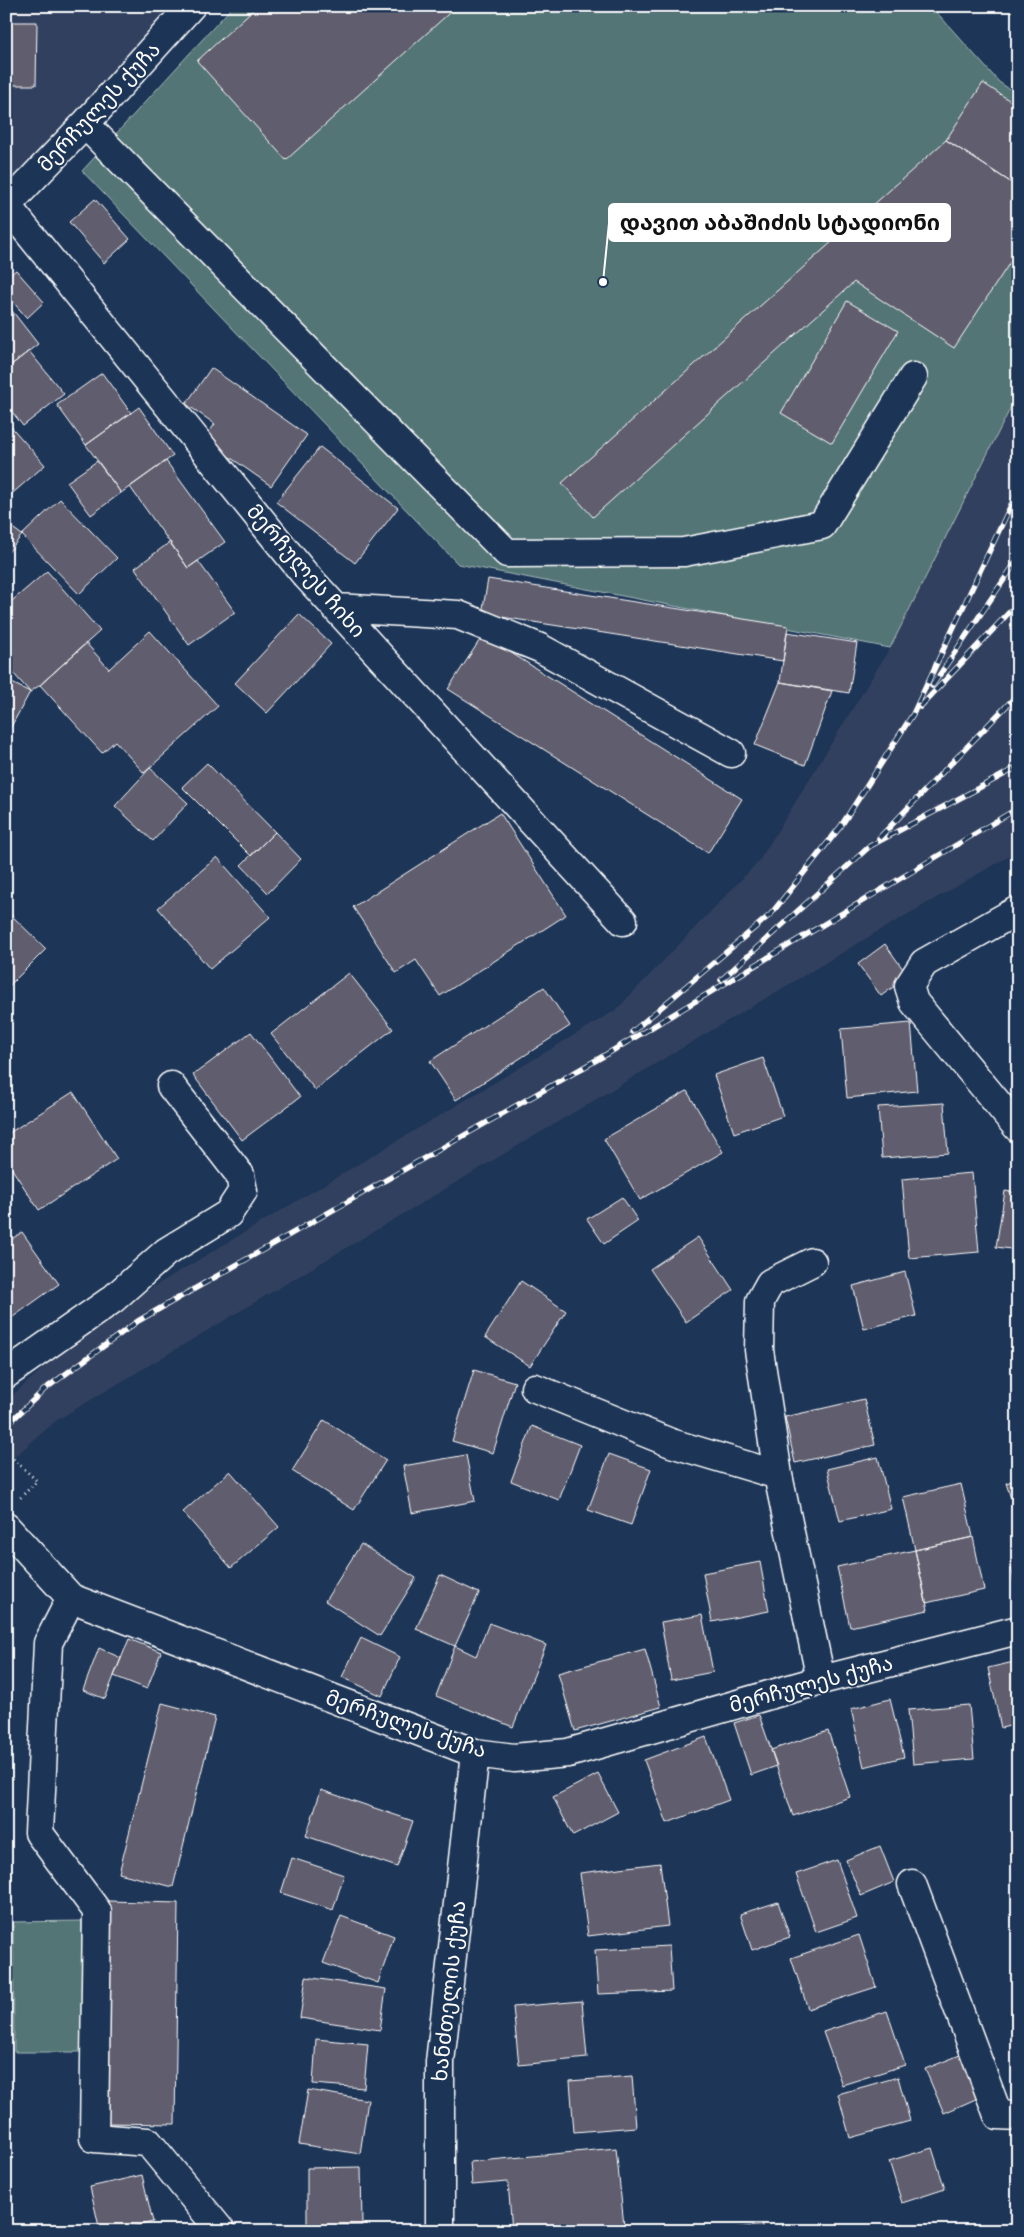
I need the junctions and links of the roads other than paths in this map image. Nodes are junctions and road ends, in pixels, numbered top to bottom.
1 (191, 6) edge
2 (85, 124) junction
3 (7, 206) edge
4 (913, 377) dead end
5 (336, 608) junction
6 (731, 752) dead end
7 (1018, 910) edge
8 (623, 921) dead end
9 (171, 1086) dead end
10 (1018, 1128) edge
11 (812, 1262) dead end
12 (6, 1374) edge
13 (535, 1388) dead end
14 (778, 1475) junction
15 (11, 1514) edge
16 (72, 1598) junction
17 (1018, 1630) edge
18 (821, 1680) junction
19 (475, 1752) junction
20 (912, 1884) dead end
21 (1018, 2116) edge
22 (221, 2231) edge
23 (440, 2231) edge

1 - 2 street, მერჩულეს ქუჩა
2 - 3 street, მერჩულეს ქუჩა
2 - 4 street
3 - 5 street, მერჩულეს ჩიხი
5 - 6 street
5 - 8 street, მერჩულეს ჩიხი
7 - 10 street
9 - 12 street
11 - 14 street
13 - 14 street
14 - 18 street
15 - 16 street, მერჩულეს ქუჩა
16 - 19 street, მერჩულეს ქუჩა
16 - 22 street
17 - 18 street, მერჩულეს ქუჩა
18 - 19 street, მერჩულეს ქუჩა
19 - 23 street, ხანძთელის ქუჩა
20 - 21 street

